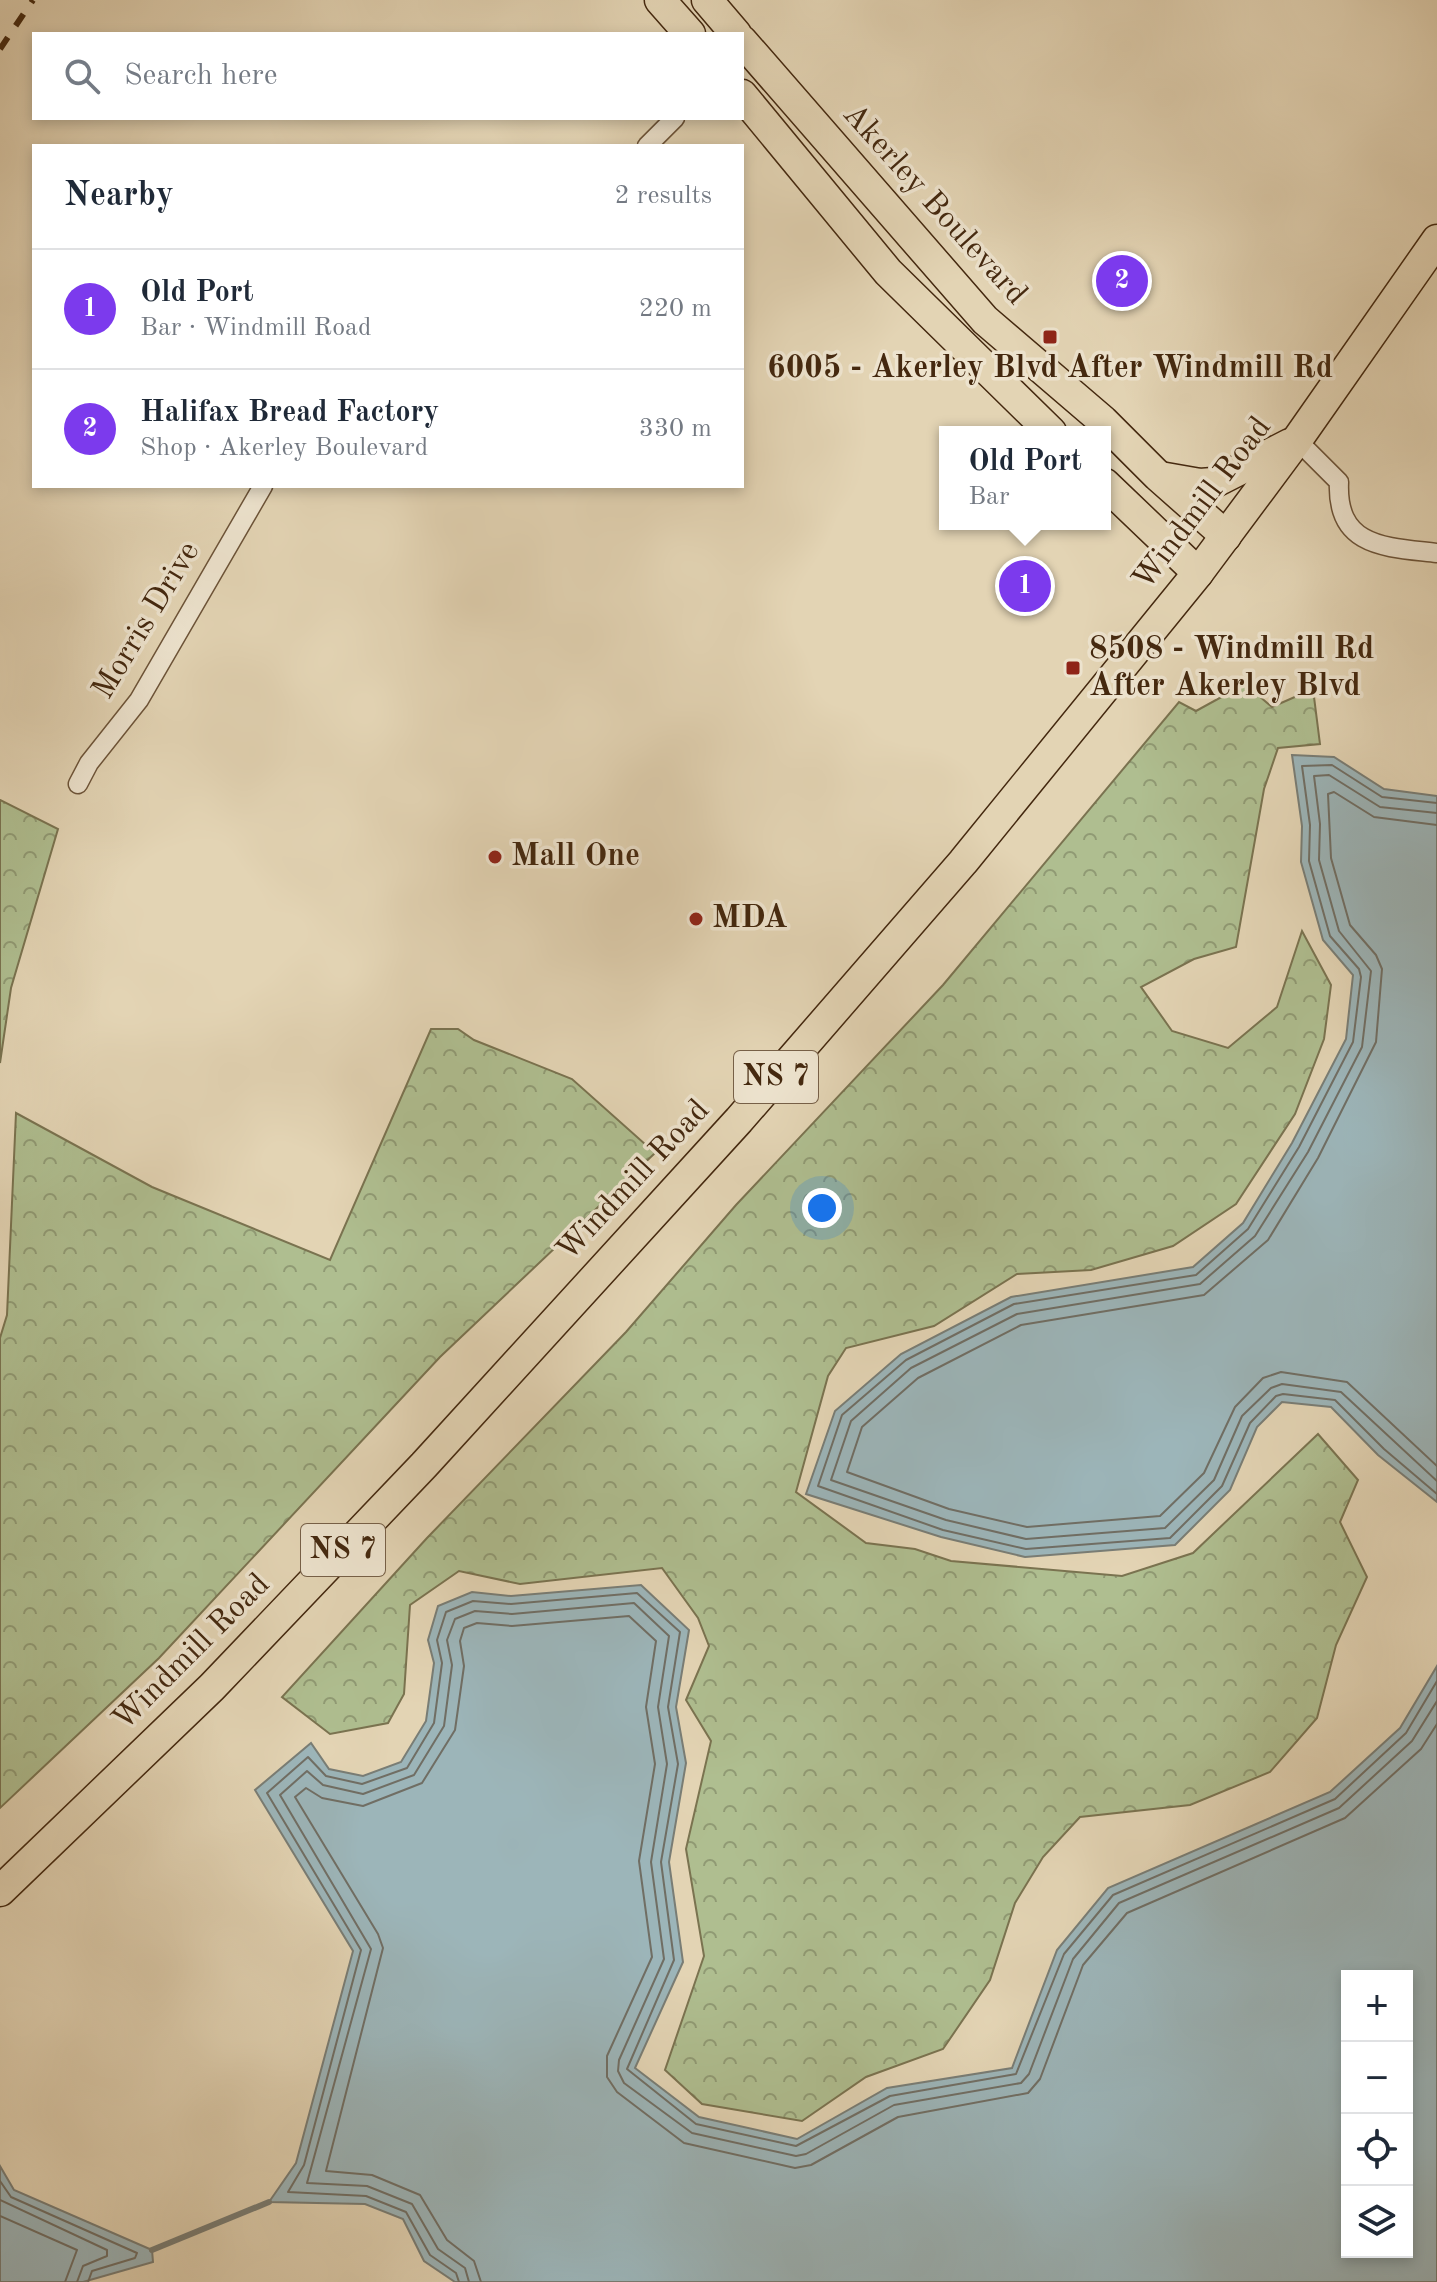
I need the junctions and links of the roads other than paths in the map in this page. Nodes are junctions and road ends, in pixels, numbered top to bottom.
1 (660, 0) edge
2 (707, 0) edge
3 (688, 32) edge
4 (732, 32) edge
5 (744, 47) edge
6 (744, 97) edge
7 (673, 120) edge
8 (649, 144) edge
9 (1437, 240) edge
10 (1045, 426) edge
11 (1108, 426) edge
12 (1111, 429) edge
13 (1297, 440) junction
14 (1158, 476) junction
15 (262, 488) edge
16 (1111, 490) edge
17 (1226, 536) junction
18 (1437, 553) edge
19 (1198, 573) junction
20 (78, 784) dead end
21 (0, 1891) edge

1 - 3 main road
2 - 4 main road, Akerley Boulevard
5 - 11 main road, Akerley Boulevard
6 - 10 main road
7 - 8 street
9 - 13 main road, Windmill Road / NS 7
12 - 14 main road, Akerley Boulevard
13 - 14 main road
13 - 17 main road, Windmill Road / NS 7
13 - 18 street
14 - 17 main road, Akerley Boulevard
15 - 20 street, Morris Drive
16 - 19 main road
17 - 19 main road, Windmill Road / NS 7
19 - 21 main road, Windmill Road / NS 7

